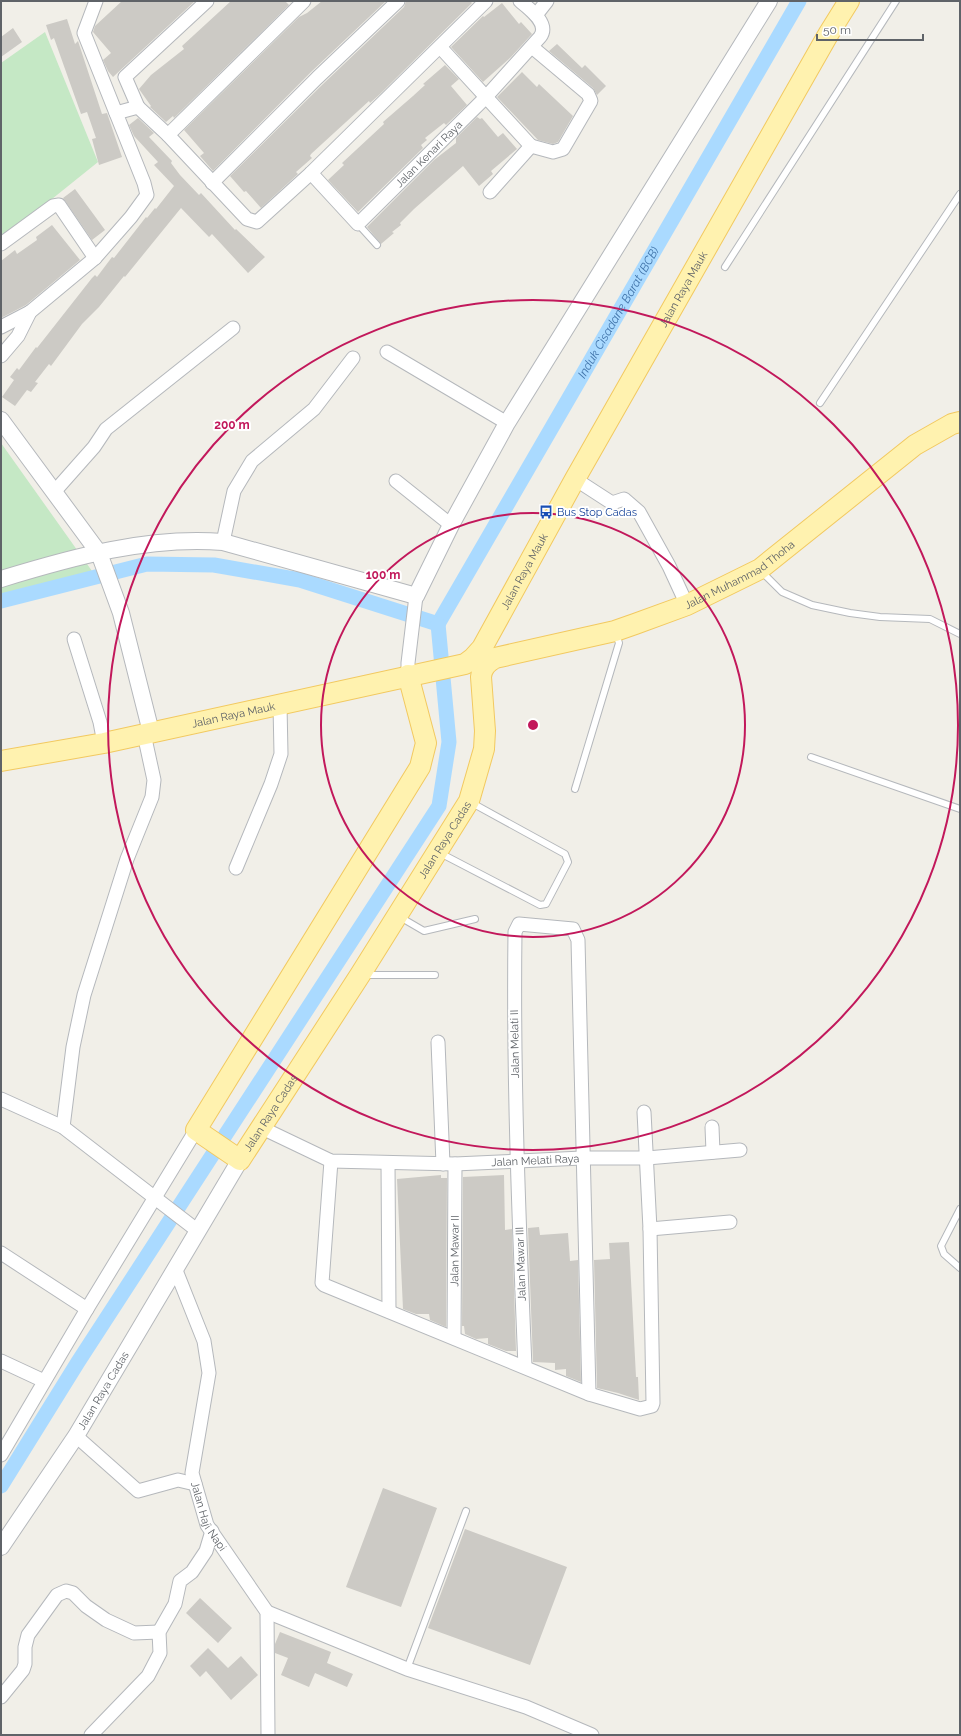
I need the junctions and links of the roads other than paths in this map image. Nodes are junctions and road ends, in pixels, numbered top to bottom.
1 (96, 1) edge
2 (207, 1) edge
3 (304, 1) edge
4 (398, 1) edge
5 (486, 1) edge
6 (520, 1) edge
7 (546, 1) edge
8 (769, 1) edge
9 (849, 1) edge
10 (896, 1) edge
11 (536, 15) junction
12 (532, 47) junction
13 (441, 48) junction
14 (125, 77) junction
15 (107, 89) junction
16 (485, 98) junction
17 (138, 107) junction
18 (116, 113) junction
19 (168, 135) junction
20 (531, 146) junction
21 (311, 173) junction
22 (212, 183) junction
23 (490, 192) dead end
24 (960, 194) edge
25 (358, 224) junction
26 (1, 244) edge
27 (377, 245) dead end
28 (95, 258) junction
29 (725, 267) dead end
30 (30, 312) junction
31 (1, 327) edge
32 (233, 328) dead end
33 (387, 352) dead end
34 (1, 356) edge
35 (353, 358) dead end
36 (820, 403) dead end
37 (1, 420) edge
38 (960, 422) edge
39 (507, 423) junction
40 (575, 479) junction
41 (396, 481) dead end
42 (55, 491) junction
43 (452, 525) junction
44 (223, 542) junction
45 (101, 559) junction
46 (760, 570) junction
47 (1, 579) edge
48 (415, 603) junction
49 (687, 605) junction
50 (615, 631) junction
51 (960, 634) edge
52 (74, 639) dead end
53 (486, 663) joint
54 (412, 670) junction
55 (280, 705) junction
56 (147, 733) junction
57 (104, 743) junction
58 (811, 757) dead end
59 (1, 761) edge
60 (575, 789) dead end
61 (469, 801) junction
62 (960, 809) edge
63 (438, 852) junction
64 (236, 868) dead end
65 (397, 915) junction
66 (475, 919) dead end
67 (360, 975) junction
68 (435, 975) dead end
69 (438, 1042) dead end
70 (1, 1099) edge
71 (644, 1112) dead end
72 (63, 1127) junction
73 (712, 1127) dead end
74 (262, 1128) junction
75 (201, 1133) junction
76 (740, 1150) dead end
77 (712, 1152) junction
78 (236, 1156) junction
79 (582, 1158) junction
80 (646, 1158) junction
81 (331, 1161) junction
82 (516, 1161) junction
83 (388, 1164) junction
84 (449, 1164) junction
85 (158, 1200) junction
86 (960, 1210) edge
87 (730, 1222) dead end
88 (650, 1229) junction
89 (198, 1231) junction
90 (1, 1253) edge
91 (175, 1268) junction
92 (960, 1268) edge
93 (87, 1309) junction
94 (389, 1311) junction
95 (454, 1338) junction
96 (1, 1361) edge
97 (525, 1367) junction
98 (44, 1381) junction
99 (589, 1394) junction
100 (76, 1436) junction
101 (1, 1454) edge
102 (196, 1484) junction
103 (466, 1511) dead end
104 (212, 1531) junction
105 (1, 1547) edge
106 (267, 1612) junction
107 (159, 1632) junction
108 (407, 1669) junction
109 (1, 1697) edge
110 (91, 1735) edge
111 (268, 1735) edge
112 (592, 1735) edge

1 - 15 street
2 - 14 street
3 - 19 street
4 - 22 street
5 - 13 street
6 - 11 street
7 - 11 street
8 - 39 street
9 - 40 main road, Jalan Raya Mauk
10 - 29 lane
11 - 12 street, Jalan Kenari Raya
12 - 16 street, Jalan Kenari Raya
12 - 20 street
13 - 16 street
13 - 21 street
14 - 15 street
14 - 17 street
15 - 18 street
16 - 20 street
16 - 25 street, Jalan Kenari Raya
17 - 18 street
17 - 19 street
18 - 28 street
19 - 22 street
20 - 23 street
21 - 22 street
21 - 25 street
24 - 36 lane
25 - 27 lane
26 - 28 street
28 - 30 street
30 - 31 street
30 - 34 street
32 - 42 street
33 - 39 street
35 - 44 street
37 - 42 street
38 - 46 main road, Jalan Muhammad Thoha
39 - 43 street
40 - 49 street
40 - 54 main road, Jalan Raya Mauk
41 - 43 street
42 - 45 street
43 - 48 street
44 - 45 street
44 - 48 street
45 - 47 street
45 - 56 street
46 - 49 main road, Jalan Muhammad Thoha
46 - 51 lane
48 - 54 street
49 - 50 main road, Jalan Muhammad Thoha
50 - 53 main road, Jalan Muhammad Thoha
50 - 60 lane
52 - 57 street
53 - 61 main road, Jalan Raya Cadas
54 - 55 main road, Jalan Raya Mauk
54 - 75 main road
55 - 56 main road, Jalan Raya Mauk
55 - 64 street
56 - 57 main road, Jalan Raya Mauk
56 - 72 street
57 - 59 main road, Jalan Raya Mauk
58 - 62 lane
61 - 63 main road, Jalan Raya Cadas
61 - 63 lane
63 - 65 main road, Jalan Raya Cadas
65 - 66 lane
65 - 67 main road, Jalan Raya Cadas
67 - 68 lane
67 - 74 main road, Jalan Raya Cadas
69 - 84 street, Jalan Mawar II
70 - 72 street
71 - 80 street
72 - 85 street
73 - 77 street
74 - 78 main road, Jalan Raya Cadas
74 - 81 street
75 - 78 main road
75 - 85 street
76 - 77 street, Jalan Melati Raya
77 - 80 street, Jalan Melati Raya
78 - 89 street, Jalan Raya Cadas
79 - 80 street, Jalan Melati Raya
79 - 82 street, Jalan Melati Raya
79 - 82 street, Jalan Melati II
79 - 99 street
80 - 88 street
81 - 83 street, Jalan Melati Raya
81 - 94 street
82 - 84 street, Jalan Melati Raya
82 - 97 street, Jalan Mawar III
83 - 84 street, Jalan Melati Raya
83 - 94 street
84 - 95 street, Jalan Mawar II
85 - 89 street
85 - 93 street
86 - 92 lane
87 - 88 street
88 - 99 street
89 - 91 street, Jalan Raya Cadas
90 - 93 street
91 - 100 street, Jalan Raya Cadas
91 - 102 street, Jalan Haji Napi
93 - 98 street
94 - 95 street
95 - 97 street
96 - 98 street
97 - 99 street
98 - 101 street
100 - 102 street
100 - 105 street, Jalan Raya Cadas
102 - 104 street, Jalan Haji Napi
103 - 108 lane
104 - 106 street, Jalan Haji Napi
104 - 107 street
106 - 108 street
106 - 111 street
107 - 109 street
107 - 110 street
108 - 112 street

